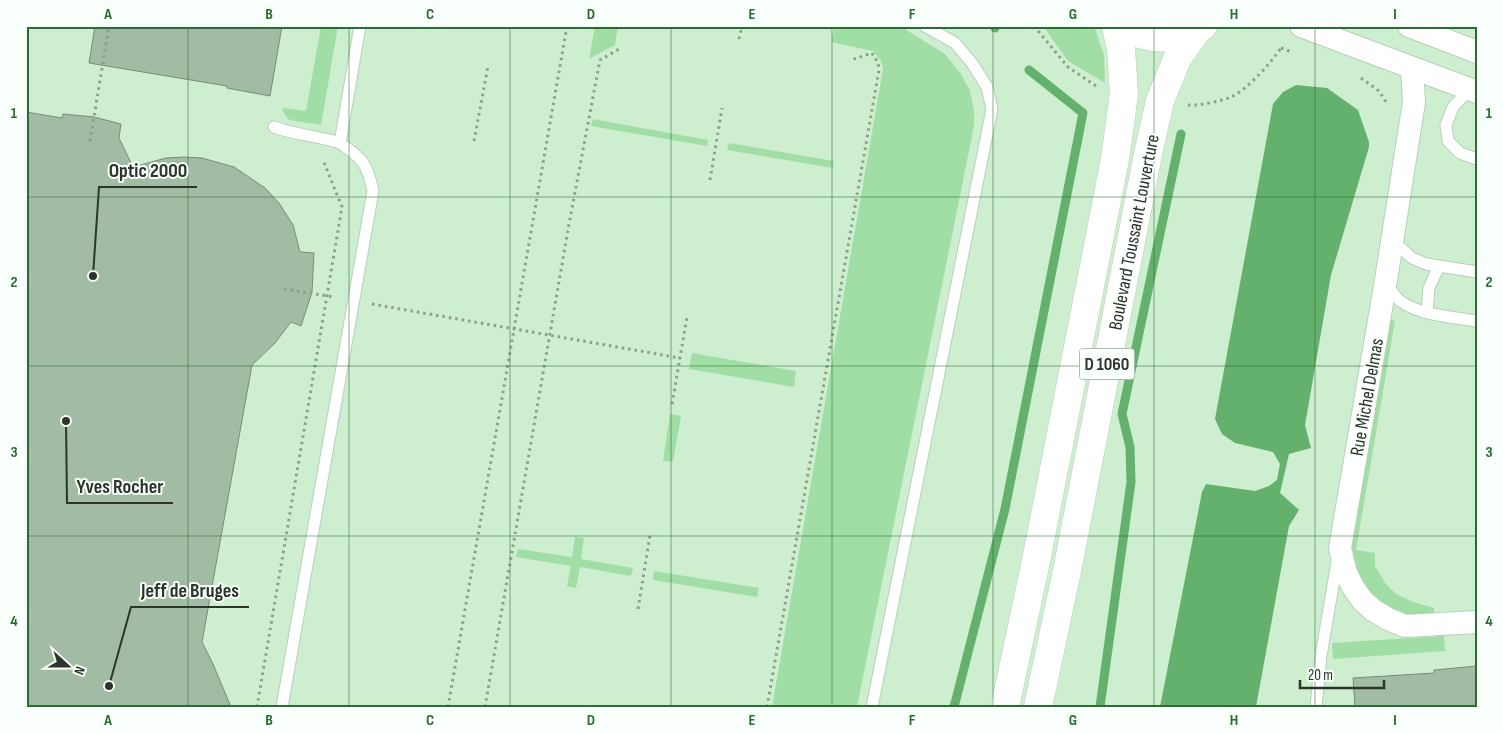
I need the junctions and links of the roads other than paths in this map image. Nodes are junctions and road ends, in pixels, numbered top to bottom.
1 (360, 26) edge
2 (925, 26) edge
3 (1116, 26) edge
4 (1121, 26) edge
5 (1301, 26) edge
6 (1409, 26) edge
7 (1460, 26) edge
8 (1200, 28) edge
9 (1477, 44) edge
10 (1477, 52) edge
11 (1412, 68) junction
12 (1473, 91) edge
13 (274, 127) dead end
14 (340, 143) junction
15 (1477, 159) edge
16 (1392, 240) junction
17 (1440, 266) junction
18 (1477, 272) edge
19 (1386, 280) junction
20 (1428, 313) junction
21 (1477, 321) edge
22 (1340, 548) junction
23 (1477, 622) edge
24 (282, 707) edge
25 (872, 707) edge
26 (1005, 707) edge
27 (1038, 707) edge
28 (1316, 707) edge

1 - 14 lane
2 - 25 lane
3 - 26 main road, Boulevard Toussaint Louverture / D 1060
4 - 8 main road
5 - 11 street
6 - 10 street
7 - 9 street
8 - 27 main road, Boulevard Toussaint Louverture / D 1060
11 - 12 street
11 - 16 street, Rue Michel Delmas
12 - 15 lane
13 - 14 lane
14 - 24 lane
16 - 17 lane
16 - 19 street, Rue Michel Delmas
17 - 18 lane
17 - 20 lane
19 - 20 lane
19 - 22 street, Rue Michel Delmas
20 - 21 lane
22 - 23 street, Rue Michel Delmas
22 - 28 lane

